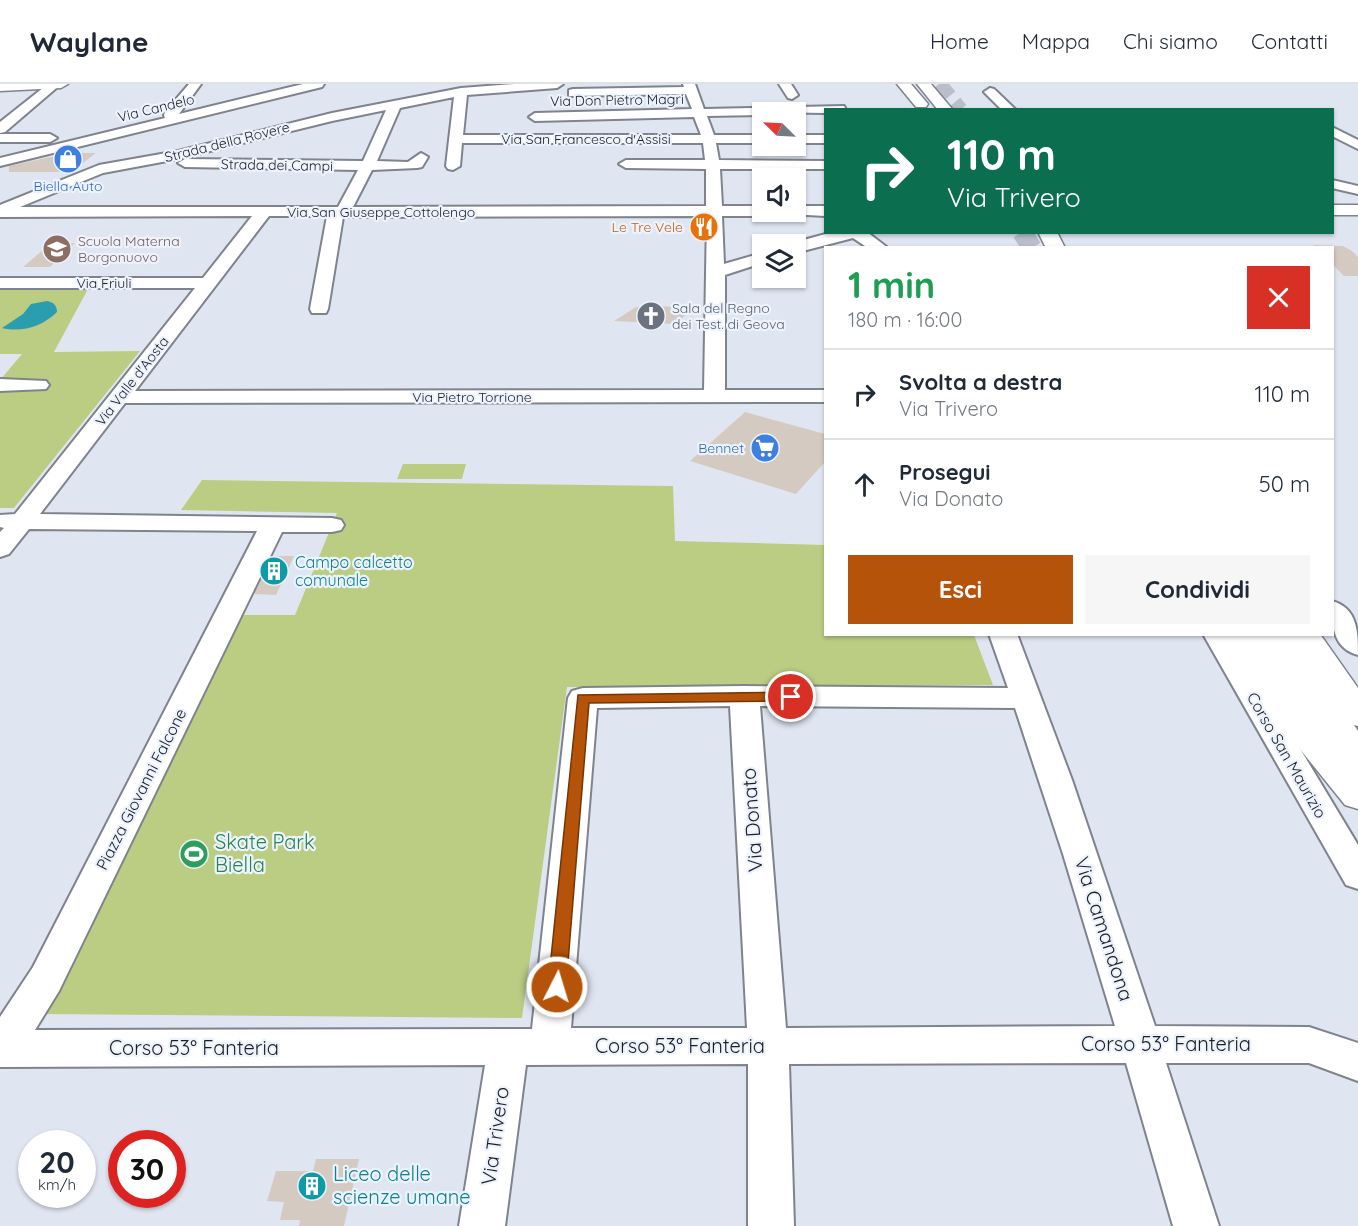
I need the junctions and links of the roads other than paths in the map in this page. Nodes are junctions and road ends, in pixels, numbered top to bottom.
1 (55, 84) edge
2 (61, 84) edge
3 (195, 84) edge
4 (318, 84) edge
5 (557, 84) edge
6 (904, 84) edge
7 (914, 84) edge
8 (924, 84) edge
9 (0, 87) edge
10 (690, 87) edge
11 (461, 92) junction
12 (990, 92) dead end
13 (573, 93) dead end
14 (921, 104) dead end
15 (395, 105) junction
16 (25, 108) junction
17 (934, 108) edge
18 (944, 108) edge
19 (1008, 108) edge
20 (5, 109) edge
21 (824, 110) edge
22 (535, 117) dead end
23 (701, 117) junction
24 (178, 118) junction
25 (824, 119) edge
26 (752, 120) edge
27 (806, 120) edge
28 (0, 129) edge
29 (1334, 132) edge
30 (0, 138) edge
31 (91, 139) junction
32 (464, 139) dead end
33 (709, 139) junction
34 (823, 139) dead end
35 (752, 140) edge
36 (806, 140) edge
37 (1358, 145) edge
38 (421, 157) dead end
39 (151, 160) junction
40 (0, 162) edge
41 (626, 164) dead end
42 (713, 165) junction
43 (824, 165) edge
44 (367, 166) junction
45 (453, 166) dead end
46 (1334, 184) edge
47 (1358, 190) edge
48 (1334, 210) edge
49 (1358, 210) edge
50 (0, 211) edge
51 (715, 211) junction
52 (752, 211) edge
53 (806, 211) edge
54 (824, 211) edge
55 (264, 212) junction
56 (340, 212) junction
57 (851, 234) edge
58 (858, 234) edge
59 (806, 245) edge
60 (880, 246) edge
61 (752, 261) edge
62 (716, 272) junction
63 (209, 283) junction
64 (0, 284) edge
65 (320, 309) dead end
66 (39, 384) dead end
67 (0, 385) edge
68 (824, 396) edge
69 (119, 397) junction
70 (714, 397) junction
71 (11, 521) edge
72 (273, 525) junction
73 (332, 525) dead end
74 (0, 549) edge
75 (1334, 613) edge
76 (1004, 636) edge
77 (1218, 636) edge
78 (1246, 636) edge
79 (1278, 636) edge
80 (1305, 636) edge
81 (1327, 636) edge
82 (1358, 646) edge
83 (1358, 684) edge
84 (744, 696) junction
85 (1027, 698) junction
86 (1358, 714) edge
87 (1358, 760) edge
88 (1358, 795) edge
89 (1358, 875) edge
90 (1141, 1044) junction
91 (768, 1046) junction
92 (508, 1047) junction
93 (550, 1047) junction
94 (1, 1049) edge
95 (1358, 1062) edge
96 (482, 1226) edge
97 (771, 1226) edge
98 (1196, 1226) edge

1 - 2 main road
1 - 9 main road
1 - 16 street
3 - 24 street
4 - 24 street, Via Candelo
5 - 11 street, Strada della Rovere
6 - 14 main road
7 - 17 main road
8 - 18 main road
10 - 13 street
10 - 23 street
11 - 15 street, Strada della Rovere
11 - 45 street
12 - 19 street
15 - 39 street, Strada della Rovere
15 - 44 street
16 - 20 street
16 - 28 street
21 - 23 street
22 - 23 street, Via Don Pietro Magri
23 - 26 street
23 - 33 street
24 - 31 street, Via Candelo
25 - 27 street
29 - 37 street
30 - 31 street
31 - 40 street, Via Candelo
32 - 33 street, Via San Francesco d'Assisi
33 - 35 street, Via San Francesco d'Assisi
33 - 42 street
34 - 36 street
38 - 44 street, Strada dei Campi
39 - 44 street, Strada dei Campi
39 - 50 street, Strada della Rovere
41 - 42 street
42 - 43 street
42 - 51 street
44 - 56 street
46 - 47 street
48 - 49 main road
50 - 55 street, Via San Giuseppe Cottolengo
51 - 52 street, Via San Giuseppe Cottolengo
51 - 56 street, Via San Giuseppe Cottolengo
51 - 62 street
53 - 54 street
55 - 56 street, Via San Giuseppe Cottolengo
55 - 63 street, Via Valle d'Aosta
56 - 65 street
57 - 59 street
58 - 60 street
61 - 62 street
62 - 70 street
63 - 64 street, Via Friuli
63 - 69 street, Via Valle d'Aosta
66 - 67 street
68 - 70 street, Via Pietro Torrione
69 - 70 street, Via Pietro Torrione
69 - 71 street, Via Valle d'Aosta
71 - 72 street
71 - 74 street, Via Valle d'Aosta
72 - 73 street
72 - 94 street, Piazza Giovanni Falcone
75 - 82 street
76 - 85 street, Via Camandona
77 - 89 street, Corso San Maurizio
78 - 88 main road
79 - 87 main road
80 - 86 main road
81 - 83 main road
84 - 85 street
84 - 91 street, Via Donato
84 - 93 street
85 - 90 street, Via Camandona
90 - 91 street, Corso 53° Fanteria
90 - 95 street, Corso 53° Fanteria
90 - 98 street, Via Camandona
91 - 93 street, Corso 53° Fanteria
91 - 97 street, Via Donato
92 - 93 street, Corso 53° Fanteria
92 - 94 street, Corso 53° Fanteria
92 - 96 street, Via Trivero

